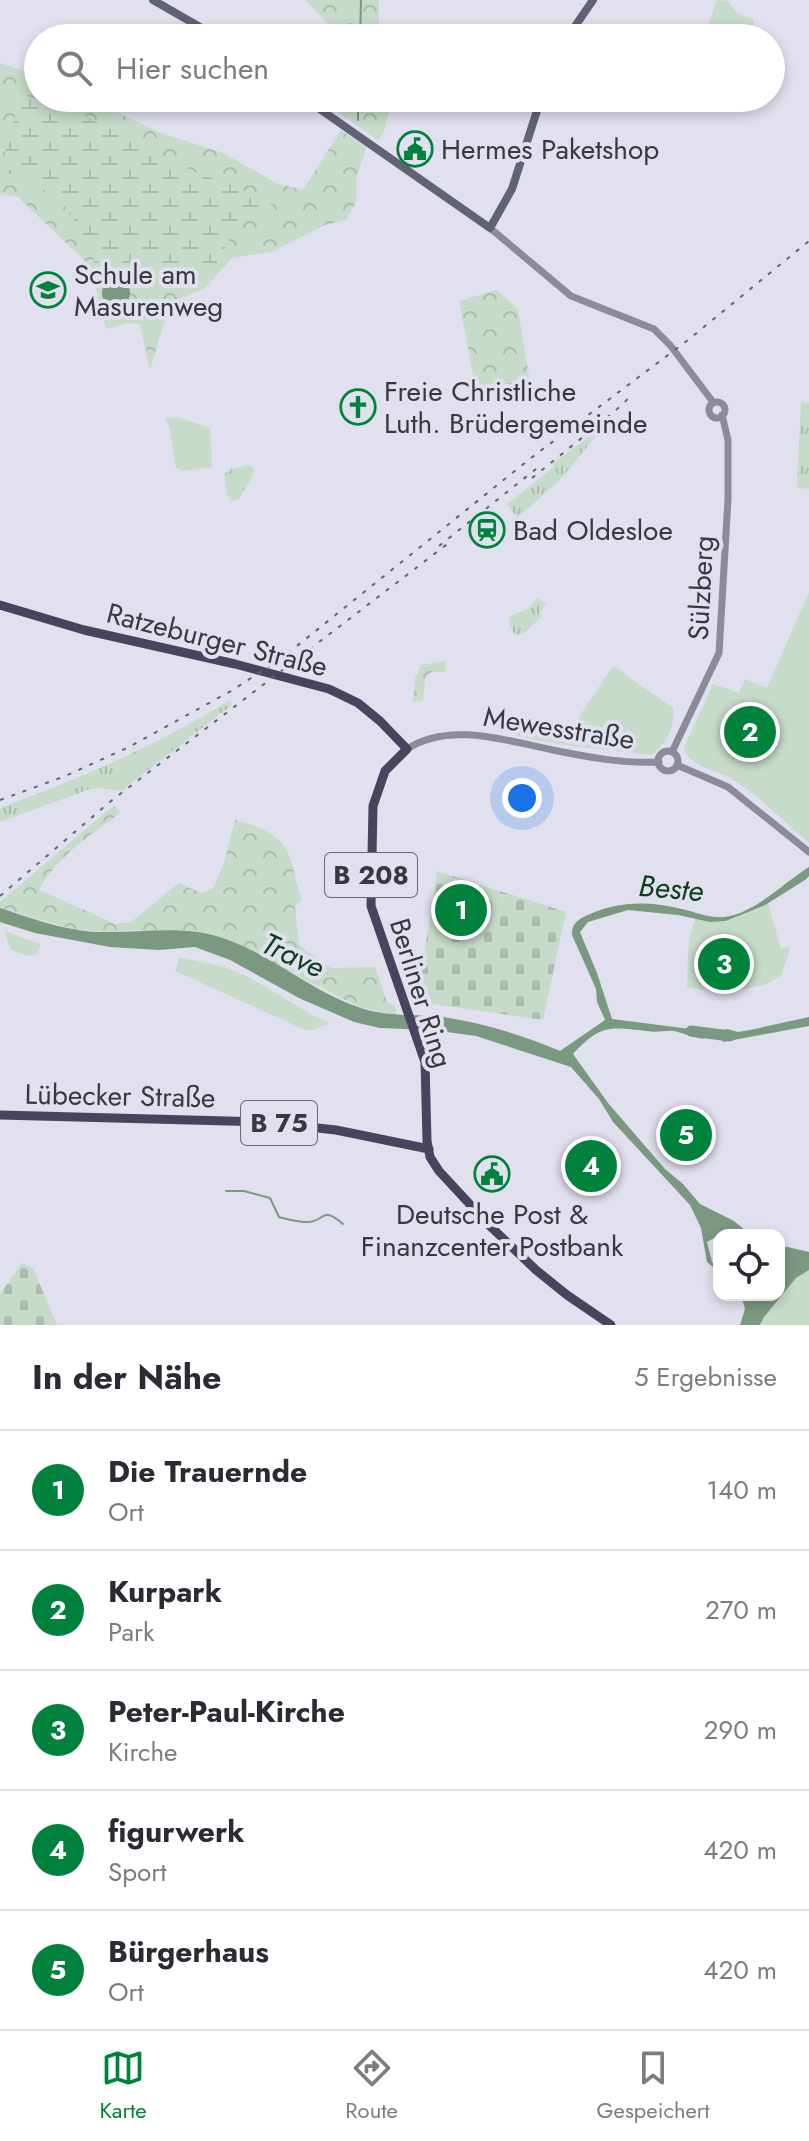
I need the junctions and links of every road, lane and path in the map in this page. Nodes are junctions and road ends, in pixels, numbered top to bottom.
1 (153, 0) edge
2 (593, 0) edge
3 (195, 24) edge
4 (577, 24) edge
5 (324, 112) edge
6 (537, 112) edge
7 (490, 228) junction
8 (0, 605) edge
9 (407, 749) junction
10 (672, 752) junction
11 (659, 762) junction
12 (677, 765) junction
13 (809, 852) edge
14 (0, 1115) edge
15 (429, 1149) junction
16 (611, 1325) edge

1 - 3 main road
2 - 4 main road
5 - 7 main road
6 - 7 main road
7 - 10 street, Sülzberg
8 - 9 main road, Ratzeburger Straße
9 - 11 street, Mewesstraße
9 - 15 main road, Berliner Ring / B 208
10 - 11 street
10 - 12 street
11 - 12 street
12 - 13 street
14 - 15 main road, Lübecker Straße / B 75
15 - 16 main road, Berliner Ring

